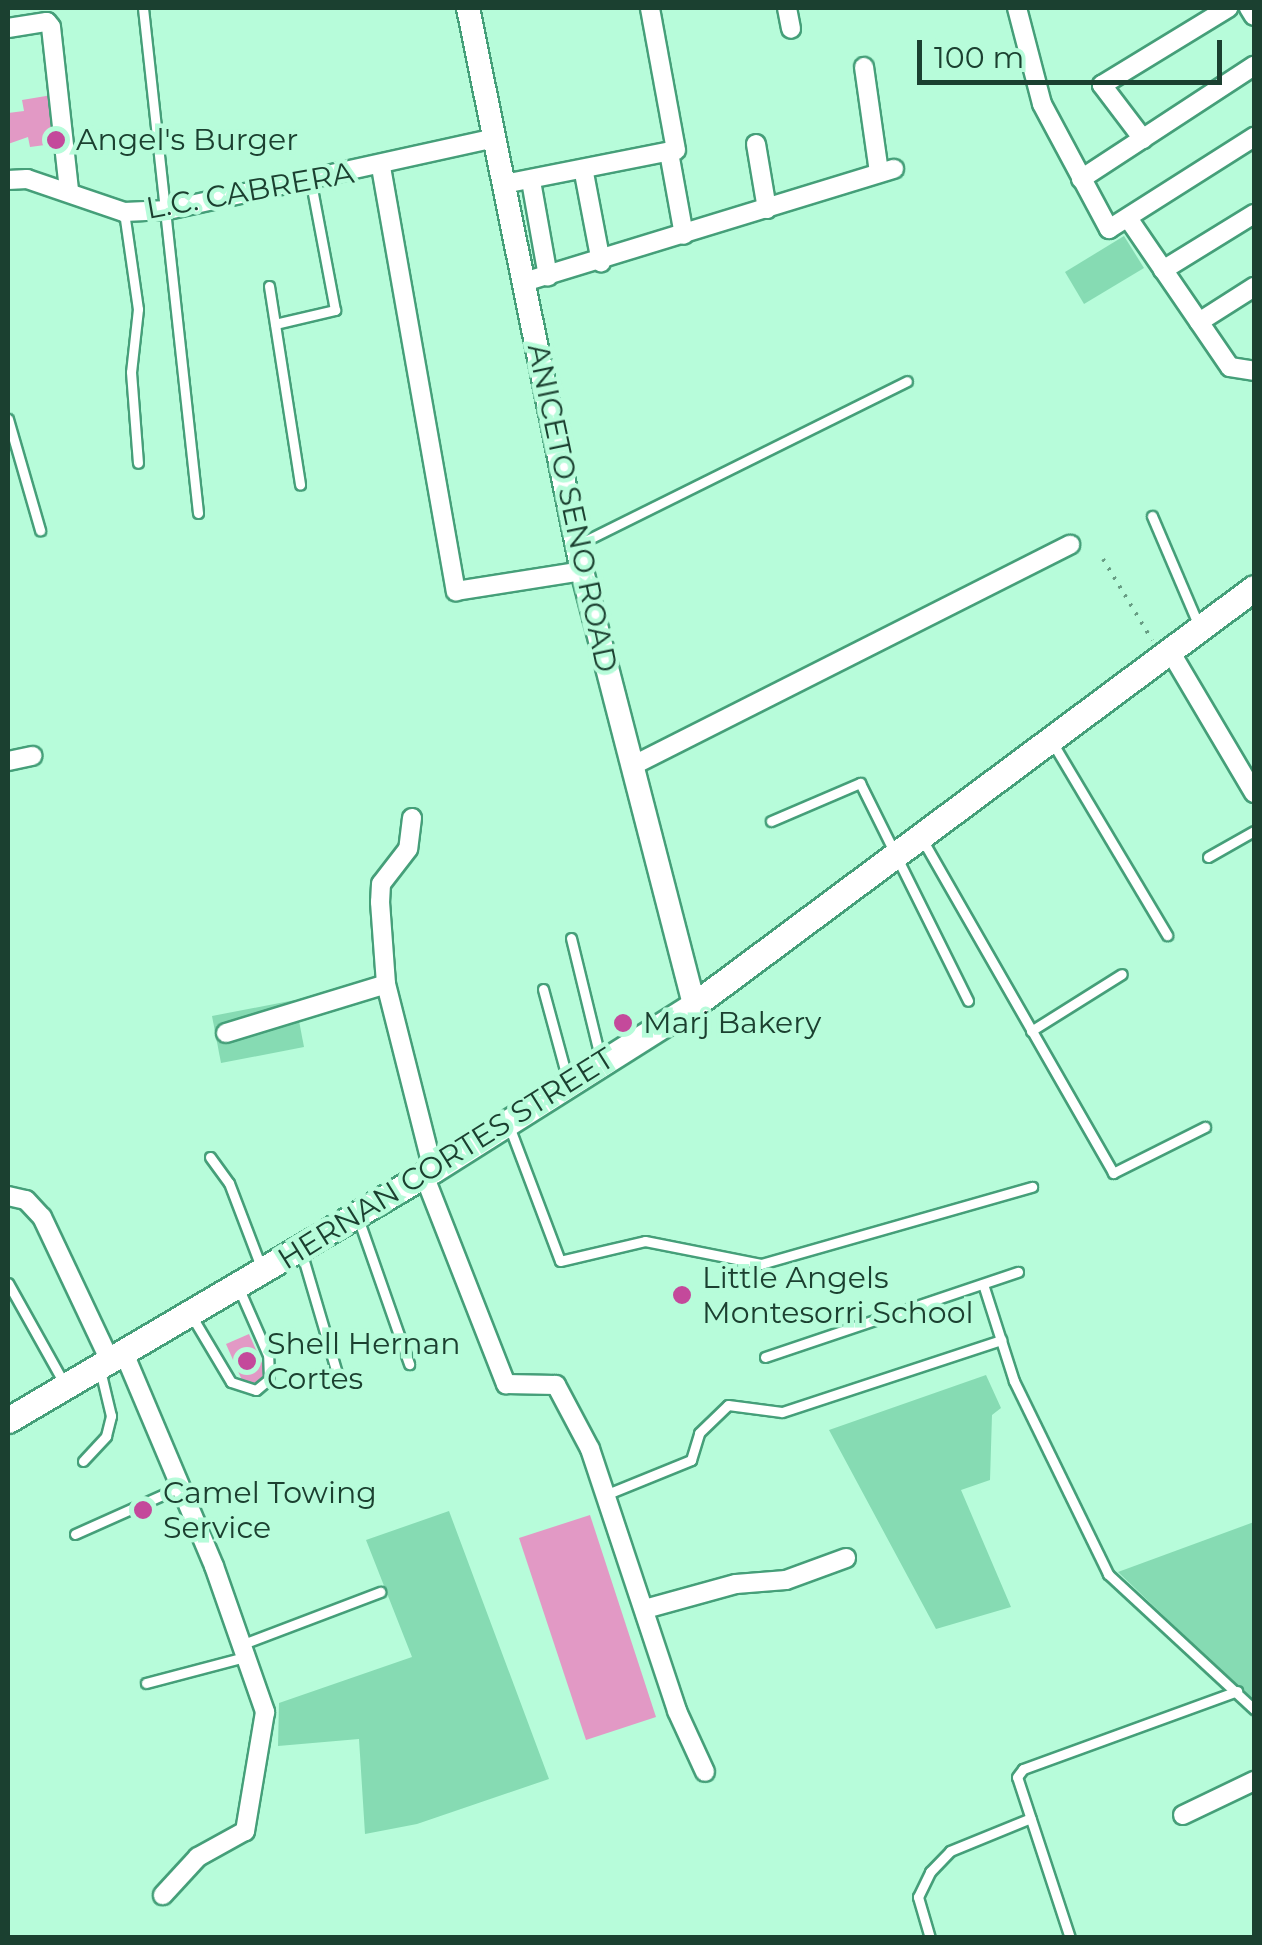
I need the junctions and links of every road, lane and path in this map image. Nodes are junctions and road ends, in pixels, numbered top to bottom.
1 (143, 8) edge
2 (468, 8) edge
3 (650, 8) edge
4 (787, 8) edge
5 (1017, 8) edge
6 (1228, 8) edge
7 (1248, 8) edge
8 (1254, 16) edge
9 (8, 28) edge
10 (791, 28) dead end
11 (1254, 66) edge
12 (864, 67) dead end
13 (1254, 137) edge
14 (495, 138) junction
15 (1143, 139) junction
16 (756, 144) dead end
17 (670, 158) dead end
18 (380, 167) junction
19 (584, 173) dead end
20 (1081, 179) junction
21 (8, 180) edge
22 (531, 181) dead end
23 (311, 183) junction
24 (504, 184) junction
25 (70, 191) junction
26 (767, 209) junction
27 (168, 210) junction
28 (124, 212) junction
29 (1254, 214) edge
30 (1130, 221) junction
31 (684, 235) junction
32 (600, 262) junction
33 (1162, 270) junction
34 (548, 276) junction
35 (524, 282) junction
36 (270, 286) dead end
37 (1254, 288) edge
38 (1199, 322) junction
39 (275, 324) junction
40 (1254, 371) edge
41 (907, 380) dead end
42 (8, 419) edge
43 (138, 462) dead end
44 (300, 486) dead end
45 (198, 512) dead end
46 (1152, 516) dead end
47 (40, 530) dead end
48 (577, 545) junction
49 (1070, 545) dead end
50 (1103, 558) dead end
51 (582, 571) junction
52 (1254, 588) edge
53 (1201, 628) junction
54 (1166, 654) junction
55 (1051, 740) junction
56 (32, 756) dead end
57 (8, 761) edge
58 (632, 766) junction
59 (1254, 793) edge
60 (412, 818) dead end
61 (771, 821) dead end
62 (1254, 831) edge
63 (920, 836) junction
64 (896, 854) junction
65 (1208, 858) dead end
66 (1166, 935) dead end
67 (571, 938) dead end
68 (1122, 974) dead end
69 (386, 984) junction
70 (543, 990) dead end
71 (968, 1000) dead end
72 (694, 1005) junction
73 (1031, 1031) junction
74 (226, 1033) dead end
75 (602, 1064) junction
76 (569, 1084) junction
77 (508, 1124) junction
78 (1205, 1127) dead end
79 (210, 1157) dead end
80 (428, 1172) junction
81 (1032, 1187) dead end
82 (8, 1196) edge
83 (357, 1215) junction
84 (300, 1250) junction
85 (263, 1272) junction
86 (1018, 1272) dead end
87 (8, 1284) edge
88 (983, 1284) junction
89 (238, 1287) junction
90 (190, 1314) junction
91 (1001, 1340) junction
92 (765, 1357) dead end
93 (111, 1360) junction
94 (409, 1364) dead end
95 (337, 1373) dead end
96 (66, 1387) junction
97 (8, 1420) edge
98 (83, 1461) dead end
99 (180, 1488) junction
100 (605, 1496) junction
101 (74, 1534) dead end
102 (846, 1558) dead end
103 (380, 1592) dead end
104 (645, 1609) junction
105 (245, 1650) junction
106 (146, 1682) dead end
107 (1237, 1691) junction
108 (1254, 1709) edge
109 (706, 1772) dead end
110 (1254, 1780) edge
111 (1183, 1814) dead end
112 (1030, 1818) junction
113 (163, 1895) dead end
114 (930, 1938) edge
115 (1070, 1938) edge

1 - 27 lane
2 - 14 street, ANICETO SENO ROAD
3 - 24 street
4 - 10 street
5 - 20 street
6 - 15 street
7 - 8 street
9 - 25 street
11 - 15 street
12 - 26 street
13 - 30 street
14 - 18 street, L.C. CABRERA
14 - 24 street, ANICETO SENO ROAD
15 - 20 street
16 - 26 street
17 - 31 street
18 - 23 street, L.C. CABRERA
18 - 51 street
19 - 32 street
20 - 30 street
21 - 25 street, L.C. CABRERA
22 - 34 street
23 - 27 street, L.C. CABRERA
23 - 39 lane
24 - 35 street, ANICETO SENO ROAD
25 - 28 street, L.C. CABRERA
26 - 31 street
27 - 28 street, L.C. CABRERA
27 - 45 lane
28 - 43 lane
29 - 33 street
30 - 33 street
31 - 32 street
32 - 34 street
33 - 38 street
34 - 35 street
35 - 48 street, ANICETO SENO ROAD
36 - 39 lane
37 - 38 street
38 - 40 street
39 - 44 lane
41 - 48 lane
42 - 47 lane
46 - 53 lane
48 - 51 street, ANICETO SENO ROAD
49 - 58 street
50 - 54 path
51 - 58 street, ANICETO SENO ROAD
52 - 53 main road, HERNAN CORTES STREET
53 - 54 main road, HERNAN CORTES STREET
54 - 55 main road, HERNAN CORTES STREET
54 - 59 street
55 - 63 main road, HERNAN CORTES STREET
55 - 66 lane
56 - 57 street
58 - 72 street, ANICETO SENO ROAD
60 - 69 street
61 - 64 lane
62 - 65 lane
63 - 64 main road, HERNAN CORTES STREET
63 - 73 lane
64 - 71 lane
64 - 72 main road, HERNAN CORTES STREET
67 - 75 lane
68 - 73 lane
69 - 74 street
69 - 80 street
70 - 76 lane
72 - 75 main road, HERNAN CORTES STREET
73 - 78 lane
75 - 76 main road, HERNAN CORTES STREET
76 - 77 main road, HERNAN CORTES STREET
77 - 80 main road, HERNAN CORTES STREET
77 - 81 lane
79 - 85 lane
80 - 83 main road, HERNAN CORTES STREET
80 - 100 street
82 - 93 street
83 - 84 main road, HERNAN CORTES STREET
83 - 94 lane
84 - 85 main road, HERNAN CORTES STREET
84 - 95 lane
85 - 89 main road, HERNAN CORTES STREET
86 - 88 lane
87 - 96 lane
88 - 91 lane
88 - 92 lane
89 - 90 main road, HERNAN CORTES STREET
89 - 90 lane
90 - 93 main road, HERNAN CORTES STREET
91 - 100 lane
91 - 107 lane
93 - 96 main road, HERNAN CORTES STREET
93 - 98 lane
93 - 99 street
96 - 97 main road, HERNAN CORTES STREET
99 - 101 lane
99 - 105 street
100 - 104 street
102 - 104 street
103 - 105 lane
104 - 109 street
105 - 106 lane
105 - 113 street
107 - 108 lane
107 - 112 lane
110 - 111 street
112 - 114 lane
112 - 115 lane

